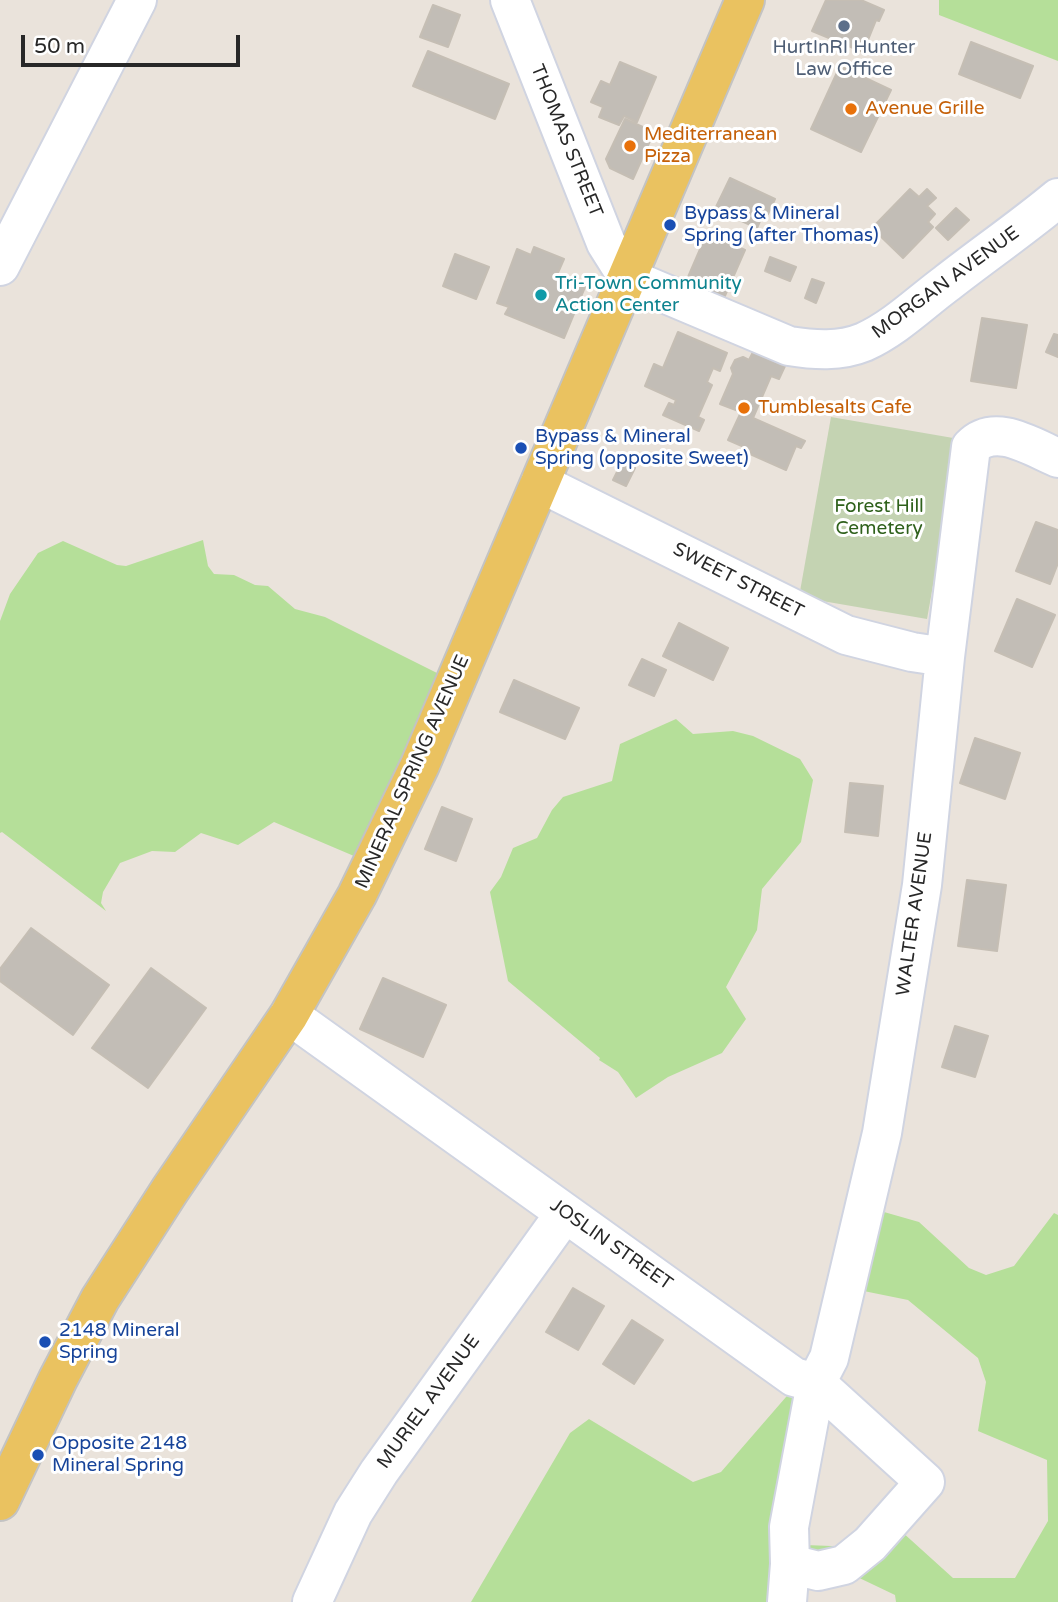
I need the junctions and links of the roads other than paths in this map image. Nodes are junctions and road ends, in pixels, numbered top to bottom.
1 (136, 0) edge
2 (510, 0) edge
3 (745, 0) edge
4 (1058, 198) edge
5 (0, 266) edge
6 (628, 278) junction
7 (1058, 458) edge
8 (540, 483) junction
9 (945, 657) junction
10 (289, 1015) junction
11 (565, 1213) junction
12 (816, 1383) junction
13 (0, 1501) edge
14 (790, 1564) junction
15 (312, 1602) edge
16 (787, 1602) edge

1 - 5 street
2 - 6 street, THOMAS STREET
3 - 6 main road, MINERAL SPRING AVENUE
4 - 6 street, MORGAN AVENUE
6 - 8 main road, MINERAL SPRING AVENUE
7 - 9 street, WALTER AVENUE
8 - 9 street, SWEET STREET
8 - 10 main road, MINERAL SPRING AVENUE
9 - 12 street, WALTER AVENUE
10 - 11 street, JOSLIN STREET
10 - 13 main road, MINERAL SPRING AVENUE
11 - 12 street, JOSLIN STREET
11 - 15 street, MURIEL AVENUE
12 - 14 street, WALTER AVENUE
12 - 14 street, JOSLIN STREET
14 - 16 street, WALTER AVENUE

